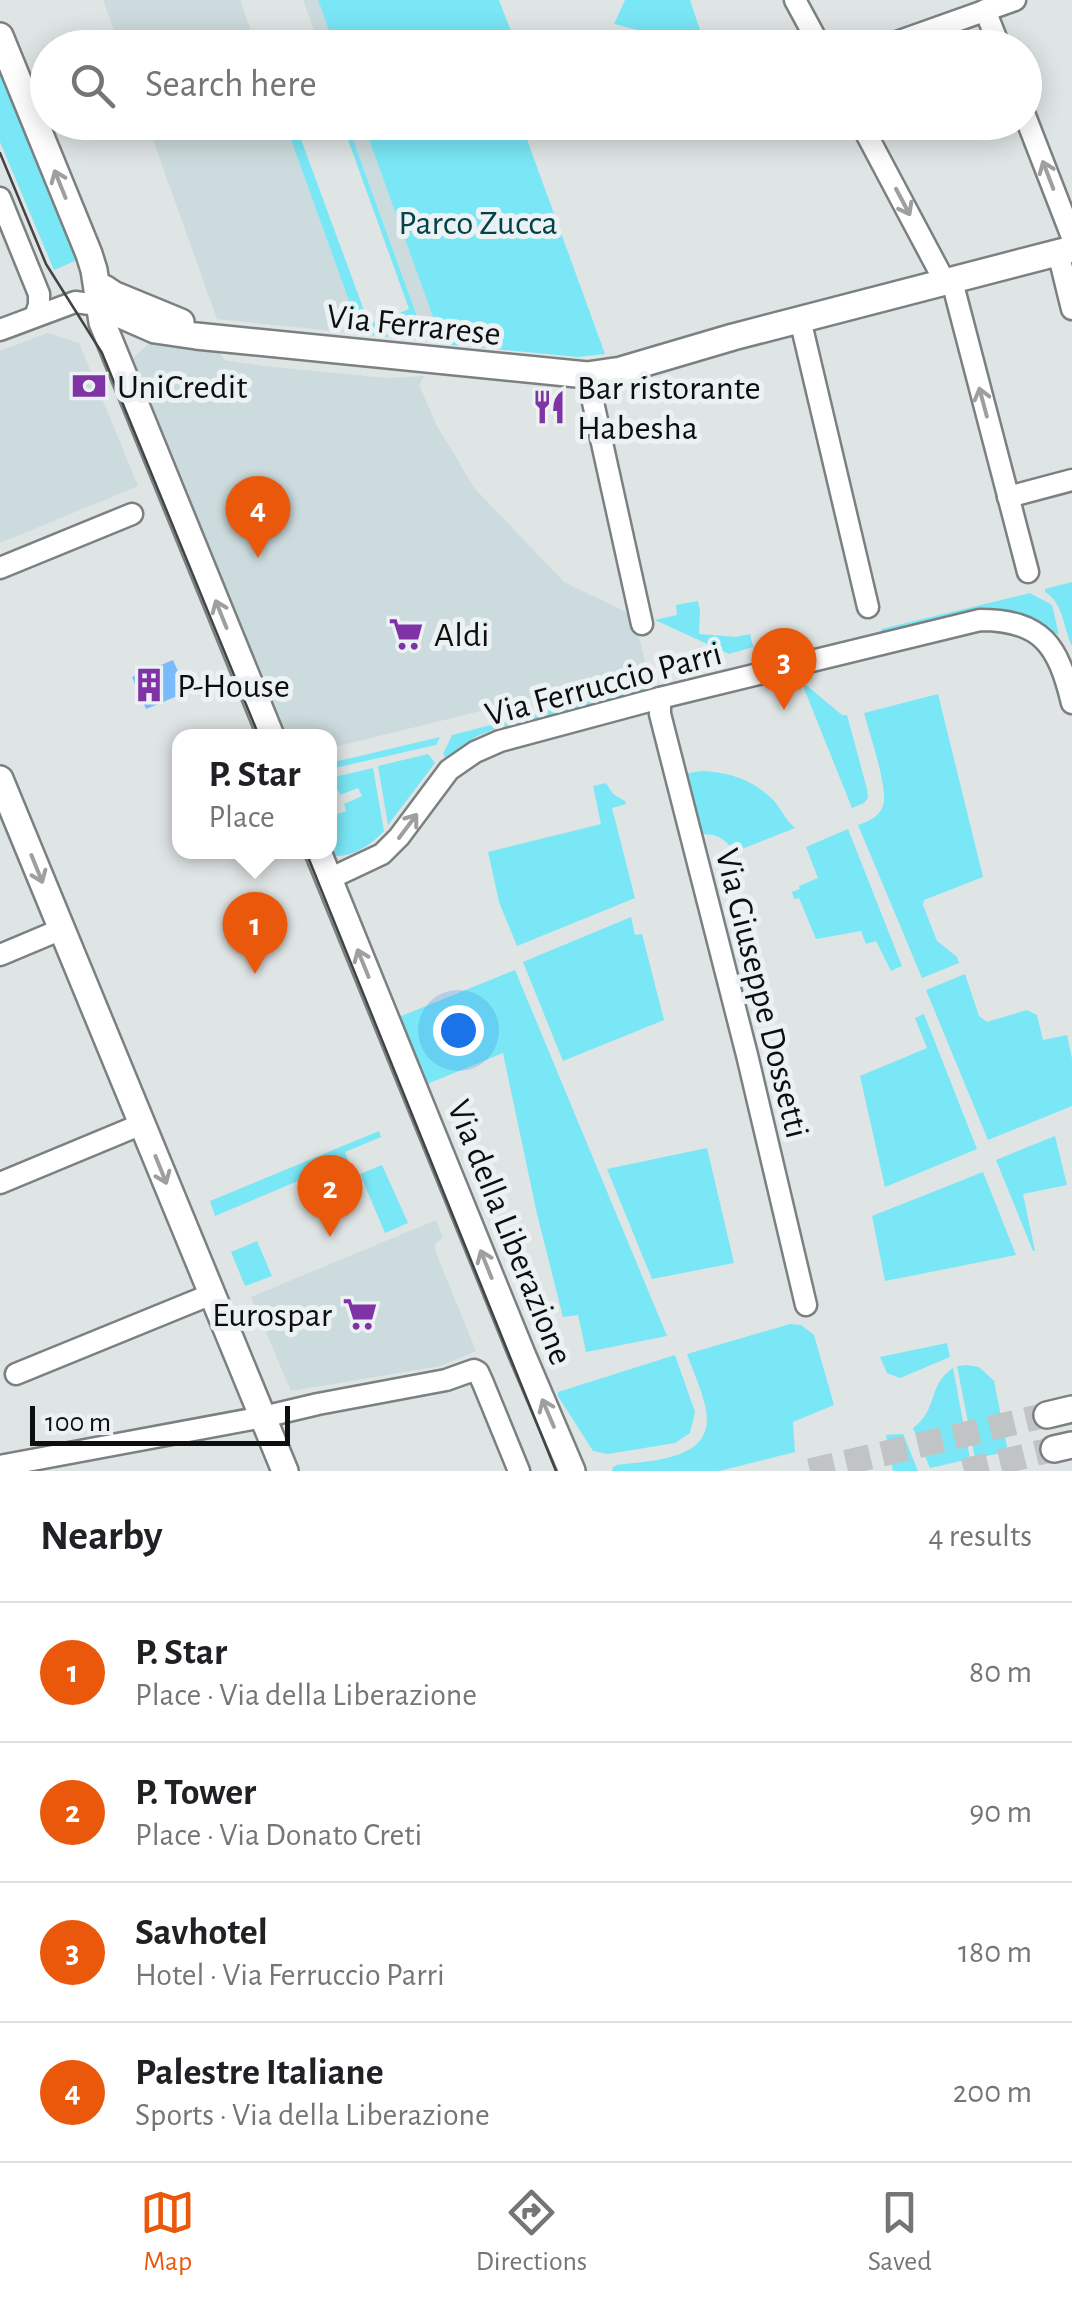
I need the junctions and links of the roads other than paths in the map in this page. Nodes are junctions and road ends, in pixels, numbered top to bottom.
1 (795, 0) edge
2 (1016, 0) edge
3 (986, 10) junction
4 (811, 30) edge
5 (930, 30) edge
6 (993, 30) edge
7 (0, 36) edge
8 (30, 110) edge
9 (42, 140) edge
10 (870, 140) edge
11 (1033, 140) edge
12 (0, 198) edge
13 (1067, 246) edge
14 (94, 276) junction
15 (948, 282) junction
16 (98, 306) junction
17 (1072, 309) edge
18 (36, 314) junction
19 (800, 320) junction
20 (0, 330) edge
21 (156, 330) junction
22 (234, 340) junction
23 (121, 370) junction
24 (587, 375) junction
25 (1072, 480) edge
26 (1008, 496) junction
27 (132, 514) dead end
28 (0, 568) edge
29 (1028, 572) dead end
30 (868, 607) dead end
31 (642, 624) dead end
32 (660, 698) junction
33 (1072, 703) edge
34 (268, 729) edge
35 (0, 779) edge
36 (321, 859) edge
37 (329, 880) junction
38 (62, 930) junction
39 (0, 955) edge
40 (142, 1124) junction
41 (0, 1184) edge
42 (212, 1294) junction
43 (806, 1305) dead end
44 (16, 1374) dead end
45 (263, 1417) junction
46 (0, 1466) edge
47 (285, 1471) edge
48 (519, 1471) edge
49 (572, 1471) edge

1 - 4 street
2 - 3 street
3 - 5 street
3 - 6 street
8 -> 7 main road
14 -> 9 main road
10 -> 15 street
13 -> 11 street
12 - 18 street
13 - 15 main road, Via Ferrarese
13 - 17 street
14 - 16 main road
14 - 22 main road, Via Ferrarese
15 - 19 main road, Via Ferrarese
26 -> 15 street
16 - 18 street
16 - 21 main road, Via Ferrarese
16 - 23 main road
18 - 20 street
19 - 24 main road, Via Ferrarese
19 - 30 street
21 - 22 main road, Via Ferrarese
21 - 23 main road
22 - 24 main road, Via Ferrarese
34 -> 23 main road
24 - 31 street
25 - 26 street
26 - 29 street
27 - 28 street
32 - 33 street, Via Ferruccio Parri
37 -> 32 street, Via Ferruccio Parri
32 - 43 street, Via Giuseppe Dossetti
35 -> 38 main road
36 - 37 main road, Via della Liberazione
49 -> 37 main road, Via della Liberazione
38 - 39 street
38 - 40 main road
40 - 41 street
40 -> 42 main road
42 - 44 street
42 - 45 main road
45 - 46 street
45 - 47 main road
45 - 48 street

